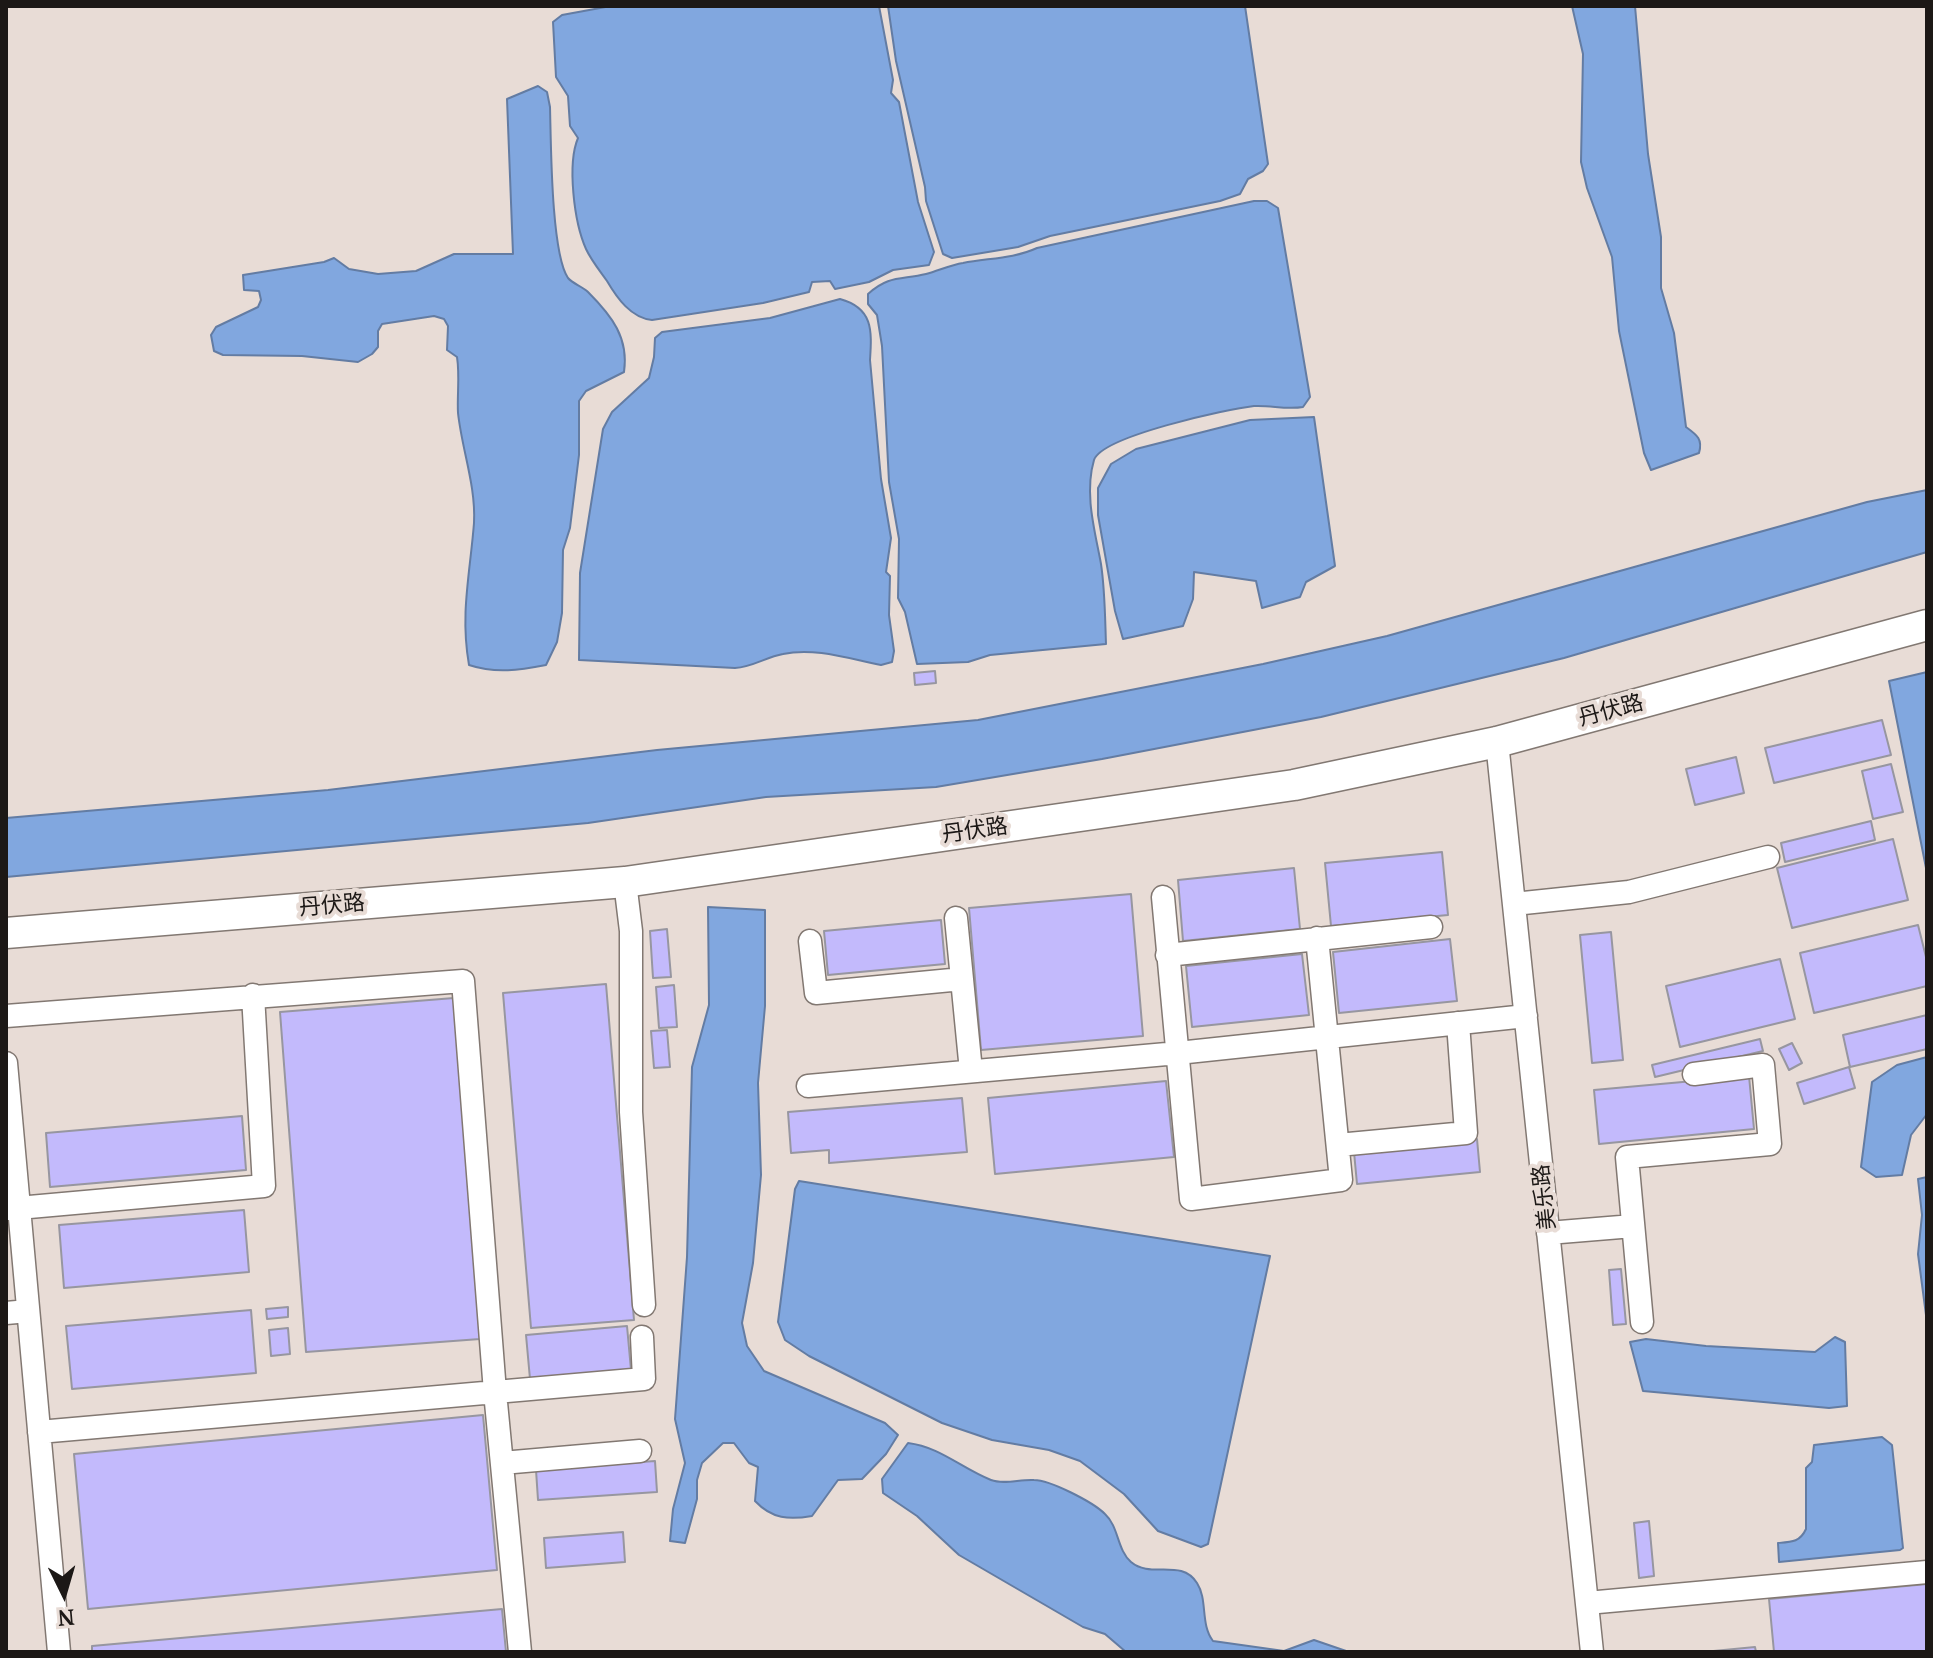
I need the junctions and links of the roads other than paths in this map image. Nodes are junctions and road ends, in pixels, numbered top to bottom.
1 (1927, 625) edge
2 (1497, 742) junction
3 (1768, 857) dead end
4 (625, 882) junction
5 (1163, 897) dead end
6 (1514, 904) junction
7 (956, 918) dead end
8 (1431, 927) dead end
9 (6, 933) edge
10 (1317, 938) junction
11 (810, 941) dead end
12 (1167, 955) junction
13 (962, 979) junction
14 (253, 995) junction
15 (6, 1016) edge
16 (1526, 1016) junction
17 (1458, 1023) junction
18 (1327, 1037) junction
19 (1178, 1053) junction
20 (6, 1063) edge
21 (971, 1071) junction
22 (1694, 1074) dead end
23 (808, 1086) dead end
24 (1338, 1145) junction
25 (12, 1209) edge
26 (1633, 1226) junction
27 (1548, 1233) junction
28 (644, 1305) dead end
29 (17, 1312) edge
30 (1642, 1322) dead end
31 (642, 1337) dead end
32 (495, 1392) junction
33 (39, 1432) junction
34 (640, 1451) dead end
35 (502, 1463) junction
36 (1927, 1572) edge
37 (1587, 1603) junction
38 (59, 1652) edge
39 (520, 1652) edge
40 (1592, 1652) edge

1 - 2 main road, 丹伏路
2 - 4 main road, 丹伏路
2 - 6 street, 美乐路
3 - 6 street
4 - 9 main road, 丹伏路
4 - 28 street
5 - 12 street
6 - 16 street, 美乐路
7 - 13 street
8 - 10 street
10 - 12 street
10 - 18 street
11 - 13 street
12 - 19 street
13 - 21 street
14 - 15 street
14 - 25 street
14 - 32 street
16 - 17 street
16 - 27 street, 美乐路
17 - 18 street
17 - 24 street
18 - 19 street
18 - 24 street
19 - 21 street
19 - 24 street
20 - 25 street
21 - 23 street
22 - 26 street
25 - 29 street
26 - 27 street
26 - 30 street
27 - 37 street, 美乐路
29 - 33 street
31 - 32 street
32 - 33 street
32 - 35 street
33 - 38 street
34 - 35 street
35 - 39 street
36 - 37 street
37 - 40 street, 美乐路

